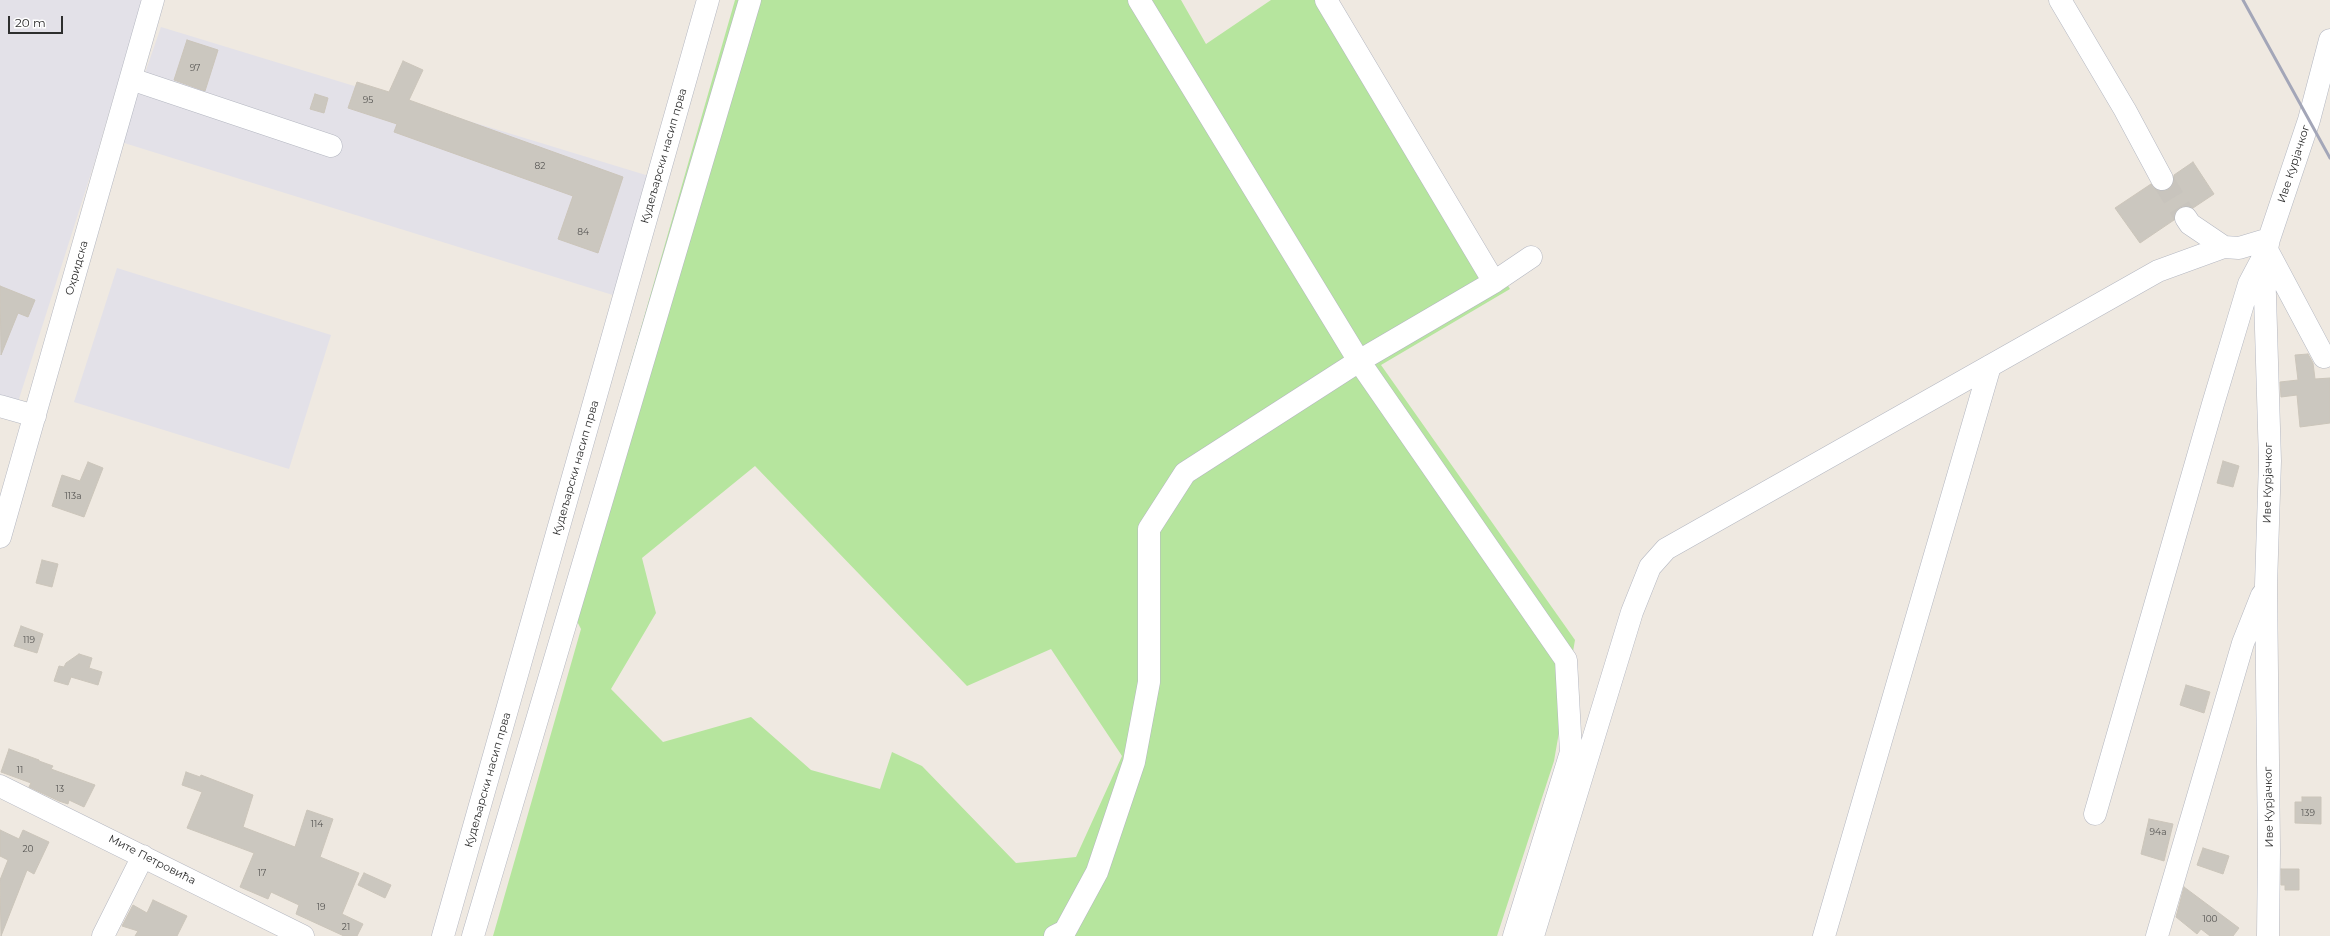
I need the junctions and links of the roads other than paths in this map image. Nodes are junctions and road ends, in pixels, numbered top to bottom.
1 (153, 0) edge
2 (708, 0) edge
3 (750, 0) edge
4 (1139, 0) edge
5 (1326, 0) edge
6 (2060, 0) edge
7 (2330, 40) edge
8 (131, 79) junction
9 (331, 146) dead end
10 (2162, 180) tunnel mouth
11 (2186, 218) tunnel mouth
12 (2268, 244) junction
13 (2224, 247) junction
14 (1531, 257) dead end
15 (1494, 282) junction
16 (2324, 357) dead end
17 (1359, 361) junction
18 (1990, 366) junction
19 (0, 406) edge
20 (35, 416) junction
21 (0, 537) edge
22 (2266, 585) junction
23 (0, 786) edge
24 (2095, 814) dead end
25 (143, 856) junction
26 (103, 936) edge
27 (303, 936) edge
28 (443, 936) edge
29 (473, 936) edge
30 (1055, 936) edge
31 (1514, 936) edge
32 (1533, 936) edge
33 (1824, 936) edge
34 (2157, 936) edge
35 (2268, 936) edge

1 - 8 street, Охридска
2 - 28 street, Кудељарски насип прва
3 - 29 street
4 - 17 street
5 - 15 street
6 - 10 street
7 - 12 street, Иве Курјачког
8 - 9 street
8 - 20 street, Охридска
11 - 13 street
12 - 13 street
12 - 16 street
12 - 22 street, Иве Курјачког
12 - 24 street
13 - 18 street
14 - 15 street
15 - 17 street
17 - 30 street
17 - 31 street
18 - 32 street
18 - 33 street
19 - 20 street
20 - 21 street, Охридска
22 - 34 street
22 - 35 street, Иве Курјачког
23 - 25 street, Мите Петровића
25 - 26 street
25 - 27 street, Мите Петровића

